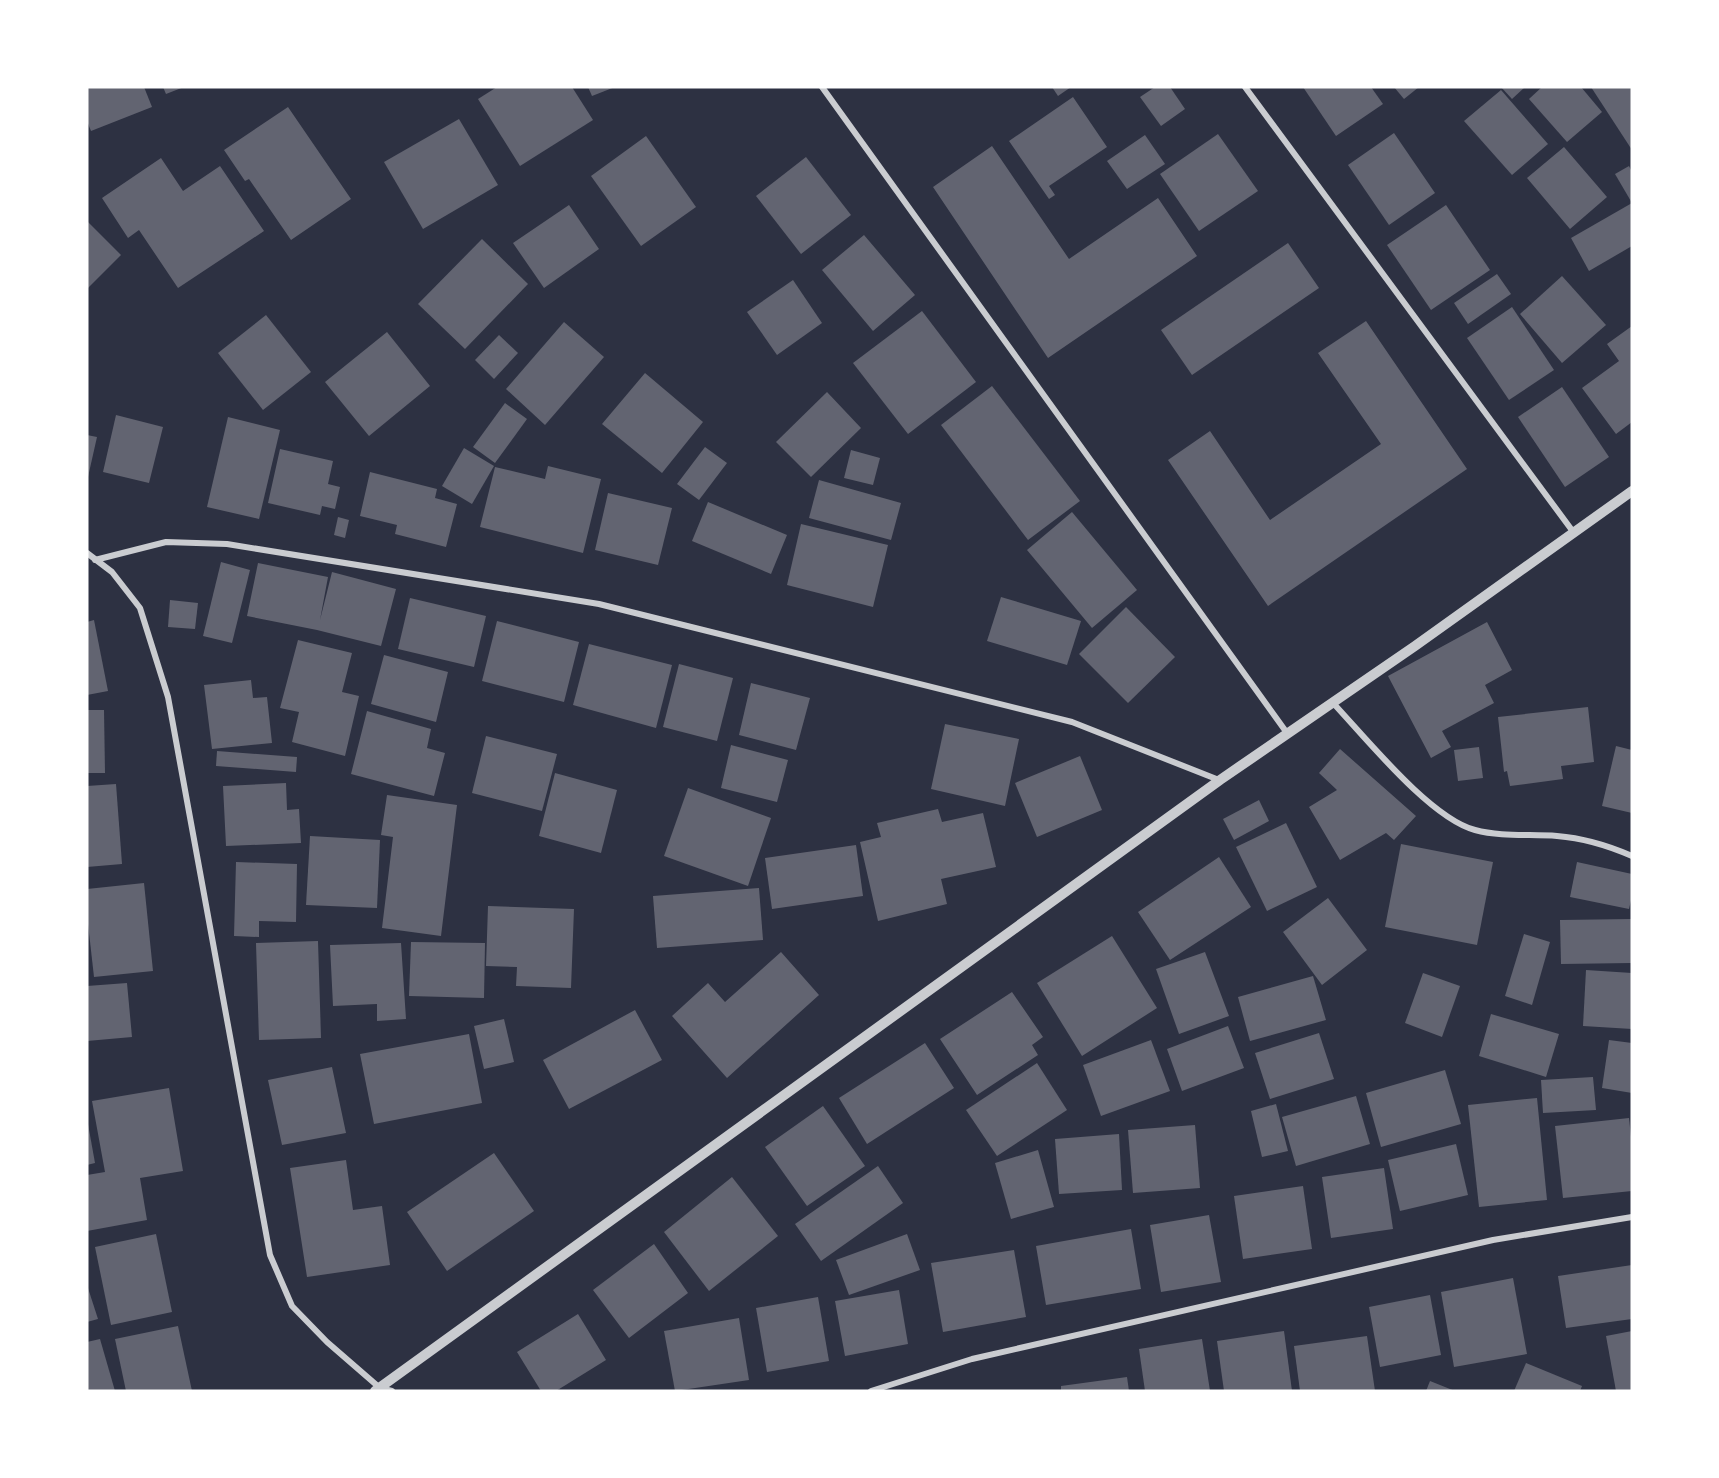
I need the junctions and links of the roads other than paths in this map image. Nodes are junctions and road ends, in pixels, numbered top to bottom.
1 (822, 87) edge
2 (1245, 87) edge
3 (1632, 491) edge
4 (1574, 533) junction
5 (87, 553) edge
6 (96, 560) junction
7 (1333, 703) junction
8 (1287, 733) junction
9 (1220, 780) junction
10 (1632, 856) edge
11 (1632, 1217) edge
12 (378, 1389) edge
13 (392, 1391) edge
14 (871, 1391) edge

1 - 8 street
2 - 4 street
3 - 4 street
4 - 7 street
5 - 6 street
6 - 9 street
6 - 12 street
7 - 8 street
7 - 10 street
8 - 9 street
9 - 12 street
11 - 14 street
12 - 13 street

